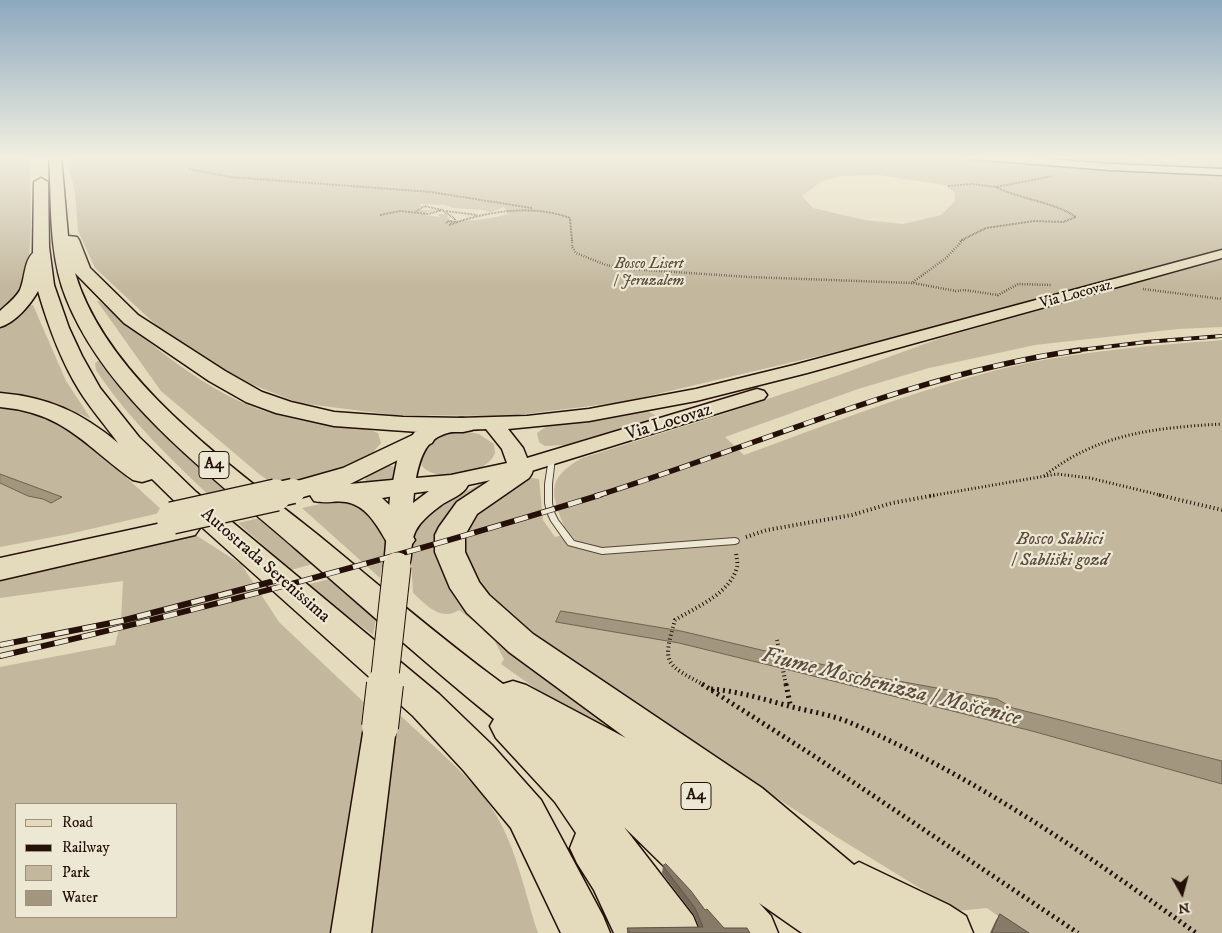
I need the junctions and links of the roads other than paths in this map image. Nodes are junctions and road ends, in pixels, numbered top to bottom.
1 (41, 200) edge
2 (58, 200) edge
3 (60, 220) junction
4 (42, 247) junction
5 (1222, 254) edge
6 (0, 322) edge
7 (930, 336) junction
8 (0, 400) edge
9 (493, 424) junction
10 (463, 425) junction
11 (423, 438) junction
12 (536, 463) junction
13 (476, 478) junction
14 (403, 487) junction
15 (343, 492) junction
16 (297, 496) junction
17 (181, 515) junction
18 (735, 541) road end
19 (398, 553) junction
20 (0, 556) edge
21 (0, 569) edge
22 (444, 658) junction
23 (818, 863) junction
24 (351, 933) edge
25 (586, 933) edge
26 (639, 933) edge
27 (676, 933) edge
28 (754, 933) edge
29 (774, 933) edge
30 (811, 933) edge
31 (842, 933) edge
32 (891, 933) edge
33 (900, 933) edge
34 (949, 933) edge

1 - 4 highway, Autostrada Serenissima / A4
2 - 3 highway, A4
3 - 10 highway
3 - 22 highway, A4
4 - 6 highway
4 - 17 highway, Autostrada Serenissima / A4
5 - 7 main road, Via Locovaz
7 - 9 main road, Via Locovaz
7 - 12 main road, Via Locovaz
8 - 17 highway
9 - 10 main road, Via Locovaz
9 - 12 main road
10 - 11 main road, Via Locovaz
11 - 14 main road
11 - 16 highway
12 - 13 main road, Via Locovaz
12 - 18 lane
12 - 23 highway
13 - 14 main road, Via Locovaz
13 - 19 main road
14 - 15 highway
14 - 19 main road
15 - 16 highway
15 - 19 highway
16 - 17 highway
17 - 20 highway
17 - 21 highway
17 - 25 highway, Autostrada Serenissima / A4
19 - 24 main road, bridge
22 - 23 highway, A4
22 - 26 highway, A4
22 - 27 highway, A4
22 - 28 highway, A4
22 - 29 highway, A4
22 - 30 highway, A4
22 - 31 highway, A4
22 - 32 highway, A4
23 - 33 highway
23 - 34 highway, A4

